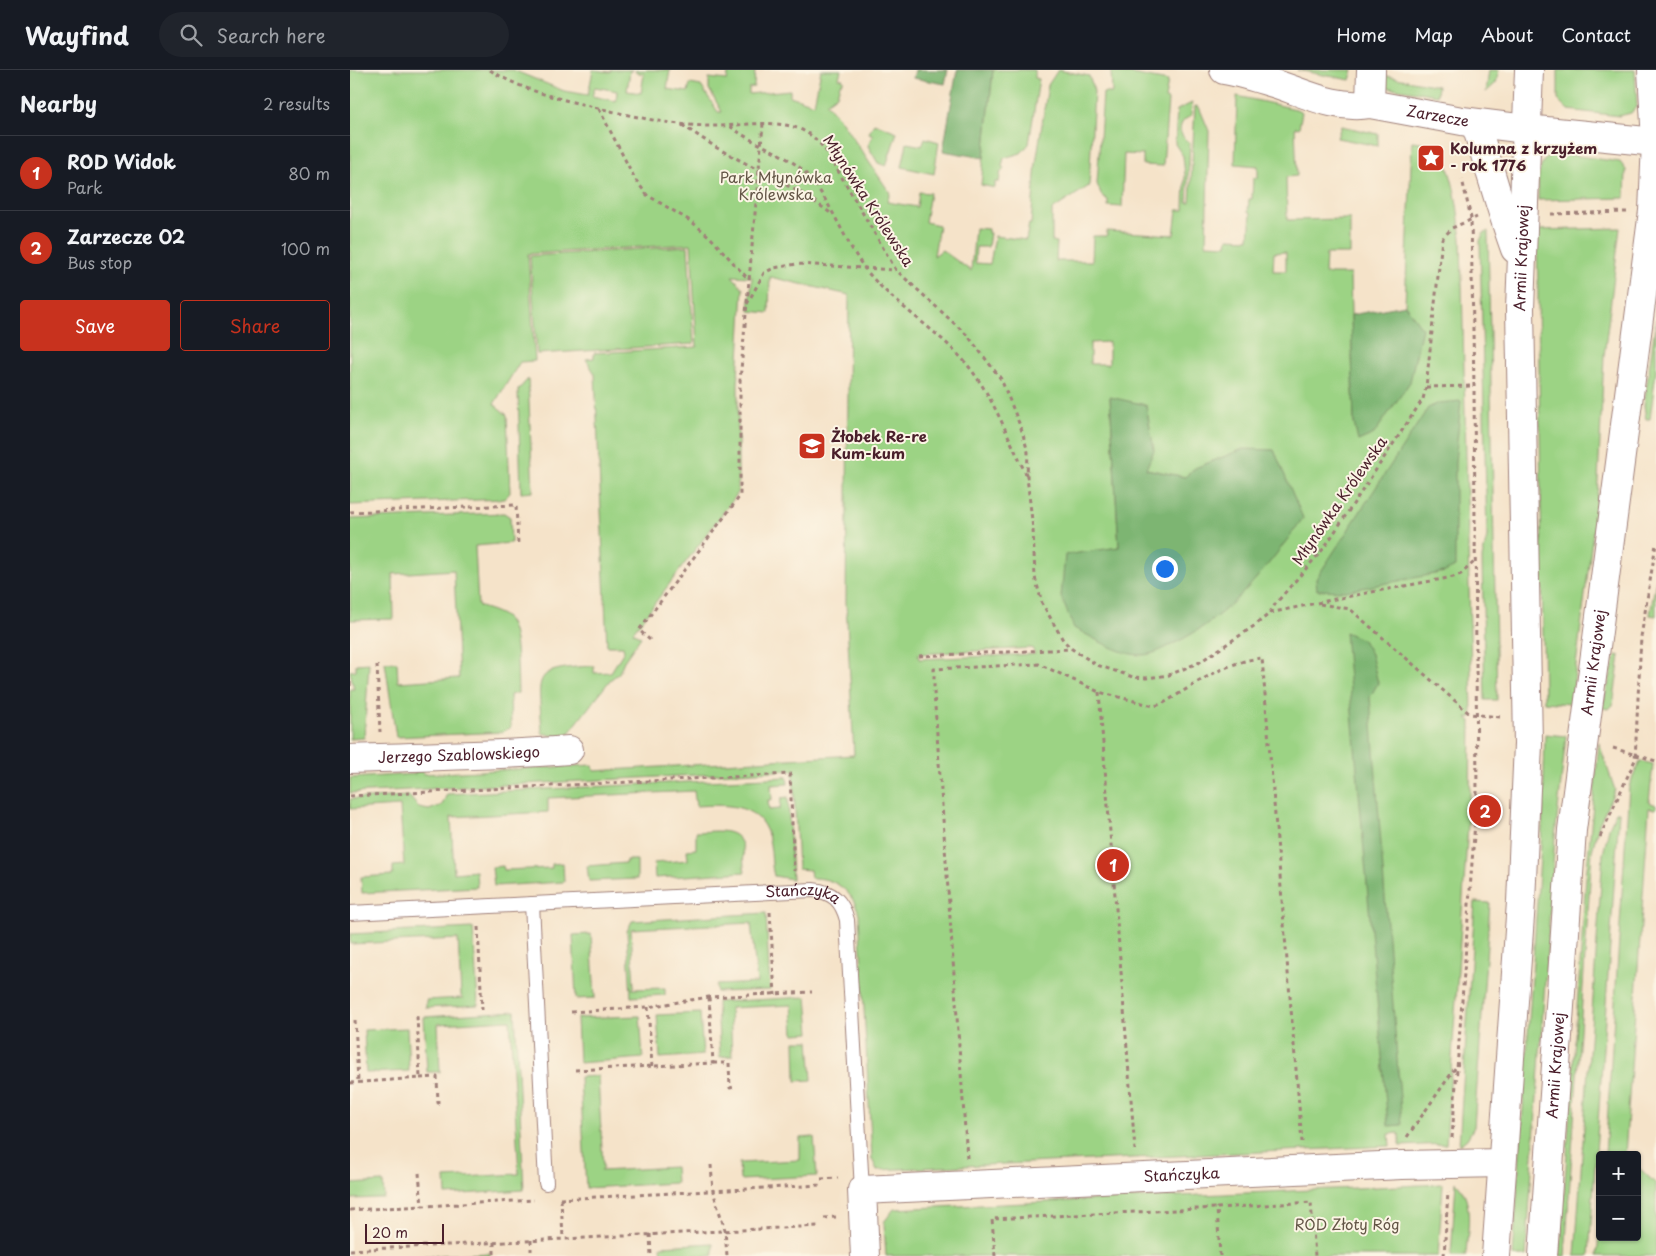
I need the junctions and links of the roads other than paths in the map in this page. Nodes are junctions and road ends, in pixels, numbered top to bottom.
1 (1224, 70) edge
2 (1372, 70) edge
3 (1528, 70) edge
4 (1652, 70) edge
5 (1370, 104) junction
6 (1475, 122) junction
7 (1526, 129) junction
8 (1656, 142) edge
9 (1520, 263) junction
10 (569, 750) dead end
11 (350, 759) edge
12 (532, 904) junction
13 (350, 914) edge
14 (1502, 1163) junction
15 (546, 1183) dead end
16 (851, 1184) junction
17 (865, 1256) edge
18 (1496, 1256) edge
19 (1543, 1256) edge

1 - 5 main road, Zarzecze
2 - 5 main road
3 - 7 main road, Armii Krajowej
4 - 8 main road, Armii Krajowej
5 - 6 main road, Zarzecze
6 - 7 main road, Zarzecze
6 - 9 main road
7 - 8 main road, Zarzecze
7 - 9 main road, Armii Krajowej
8 - 19 main road, Armii Krajowej
9 - 14 main road, Armii Krajowej
10 - 11 main road, Jerzego Szablowskiego
12 - 13 lane, Stańczyka
12 - 15 lane
12 - 16 lane, Stańczyka
14 - 16 main road, Stańczyka
14 - 18 main road, Armii Krajowej
16 - 17 main road, Stańczyka

